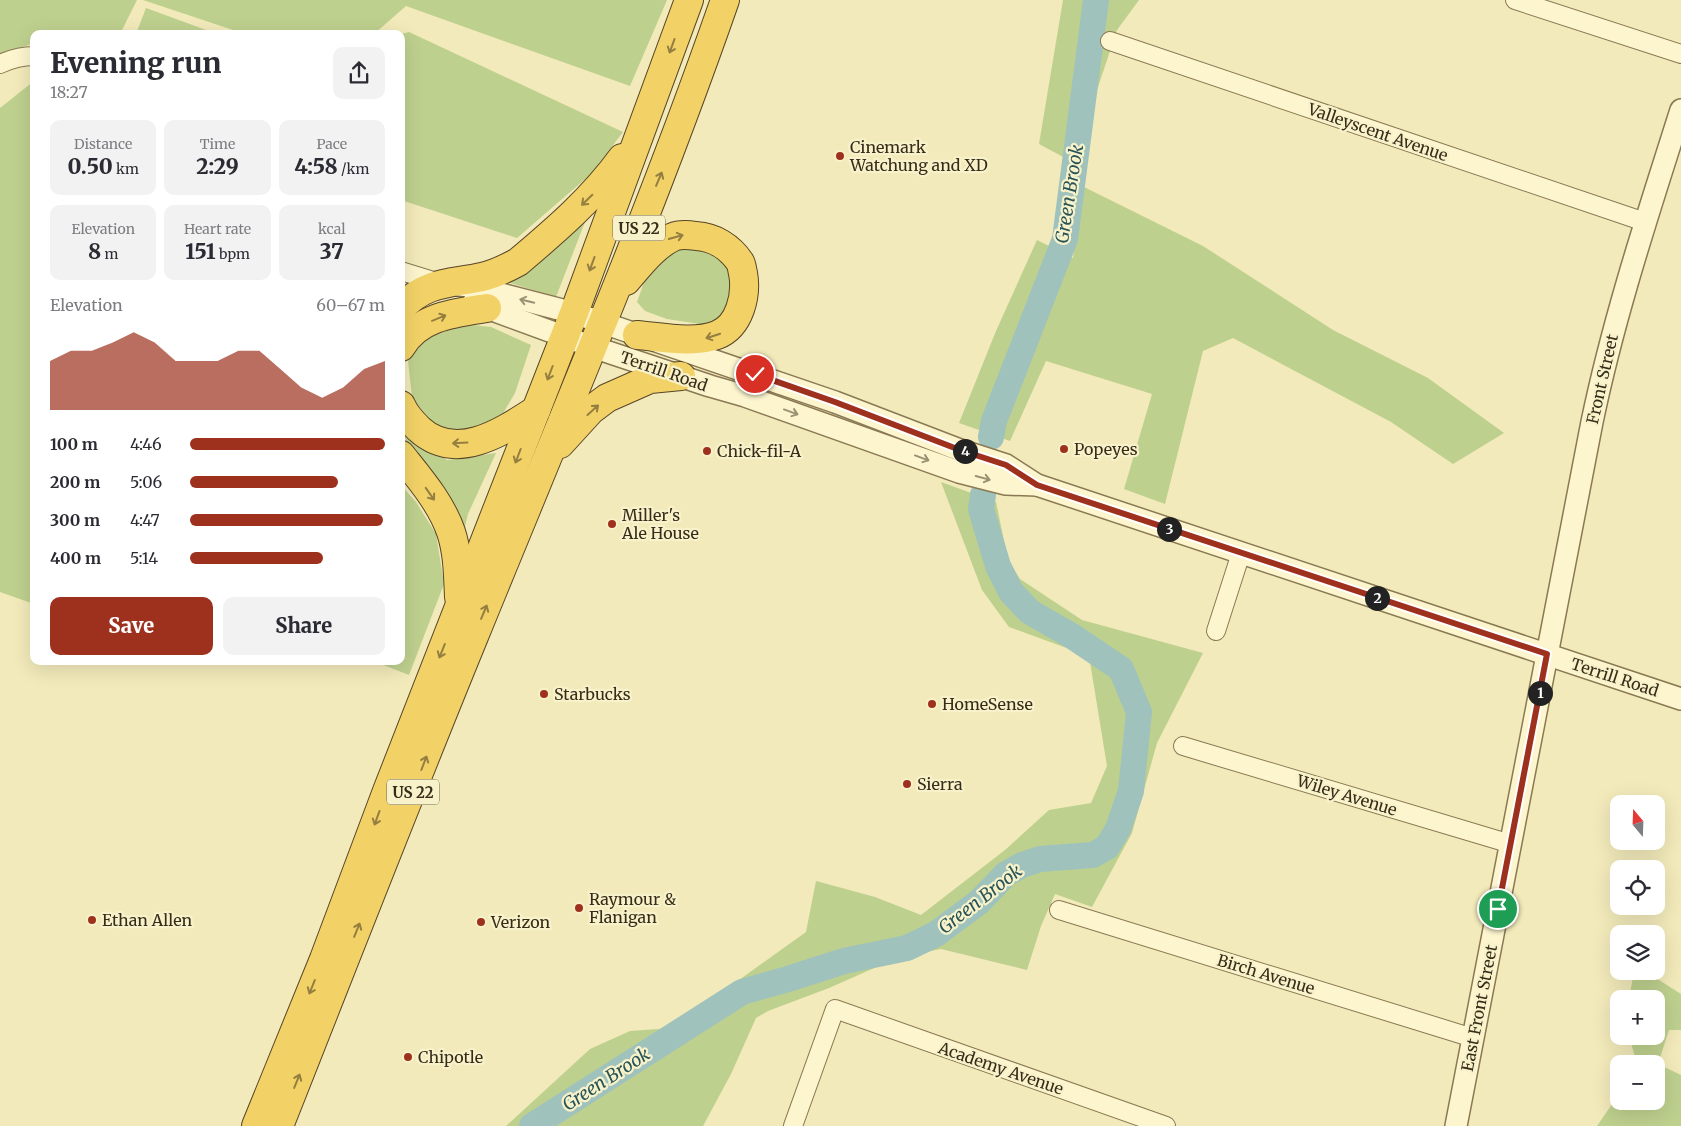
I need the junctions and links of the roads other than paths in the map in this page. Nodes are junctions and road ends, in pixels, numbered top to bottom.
1 (690, 0) edge
2 (725, 0) edge
3 (1515, 0) edge
4 (1110, 42) dead end
5 (1681, 54) edge
6 (30, 56) edge
7 (0, 64) edge
8 (1681, 110) edge
9 (639, 134) junction
10 (1646, 222) junction
11 (405, 272) edge
12 (440, 283) junction
13 (615, 293) junction
14 (405, 305) edge
15 (487, 308) junction
16 (603, 322) junction
17 (569, 325) junction
18 (637, 335) junction
19 (405, 342) edge
20 (593, 347) junction
21 (681, 376) junction
22 (536, 410) junction
23 (405, 412) edge
24 (548, 458) junction
25 (405, 461) edge
26 (1006, 475) junction
27 (1241, 553) junction
28 (460, 605) junction
29 (1216, 630) dead end
30 (1547, 654) junction
31 (1681, 699) edge
32 (1183, 746) dead end
33 (1511, 844) junction
34 (1059, 910) dead end
35 (1473, 1038) junction
36 (256, 1126) edge
37 (279, 1126) edge
38 (793, 1126) edge
39 (1166, 1126) edge
40 (1456, 1126) edge

1 -> 9 highway, US 22
13 -> 2 highway, US 22
3 - 5 street
4 - 10 street, Valleyscent Avenue
6 - 7 street
8 - 10 street, Front Street
9 -> 12 highway
9 -> 17 highway, US 22
10 - 30 street, Front Street
11 - 12 street, Terrill Road
12 - 14 highway
12 - 15 street, Terrill Road
17 -> 12 street, Terrill Road
13 - 16 highway, US 22
13 -> 18 highway
15 - 17 street, Terrill Road
19 -> 15 highway
16 - 17 street, Terrill Road
16 - 18 street, Terrill Road
16 - 20 highway, US 22
17 - 20 street, Terrill Road
17 -> 22 highway, US 22
18 - 26 street, Terrill Road
20 - 21 street, Terrill Road
20 - 24 highway, US 22
24 -> 21 highway
21 -> 26 street, Terrill Road
22 -> 23 highway
22 -> 28 highway, US 22
37 -> 24 highway, US 22
25 -> 28 highway
26 - 27 street, Terrill Road
27 - 29 street
27 - 30 street, Terrill Road
28 -> 36 highway, US 22
30 - 31 street, Terrill Road
30 - 33 street, East Front Street
32 - 33 street, Wiley Avenue
33 - 35 street, East Front Street
34 - 35 street, Birch Avenue
35 - 40 street, East Front Street
38 - 39 street, Academy Avenue

